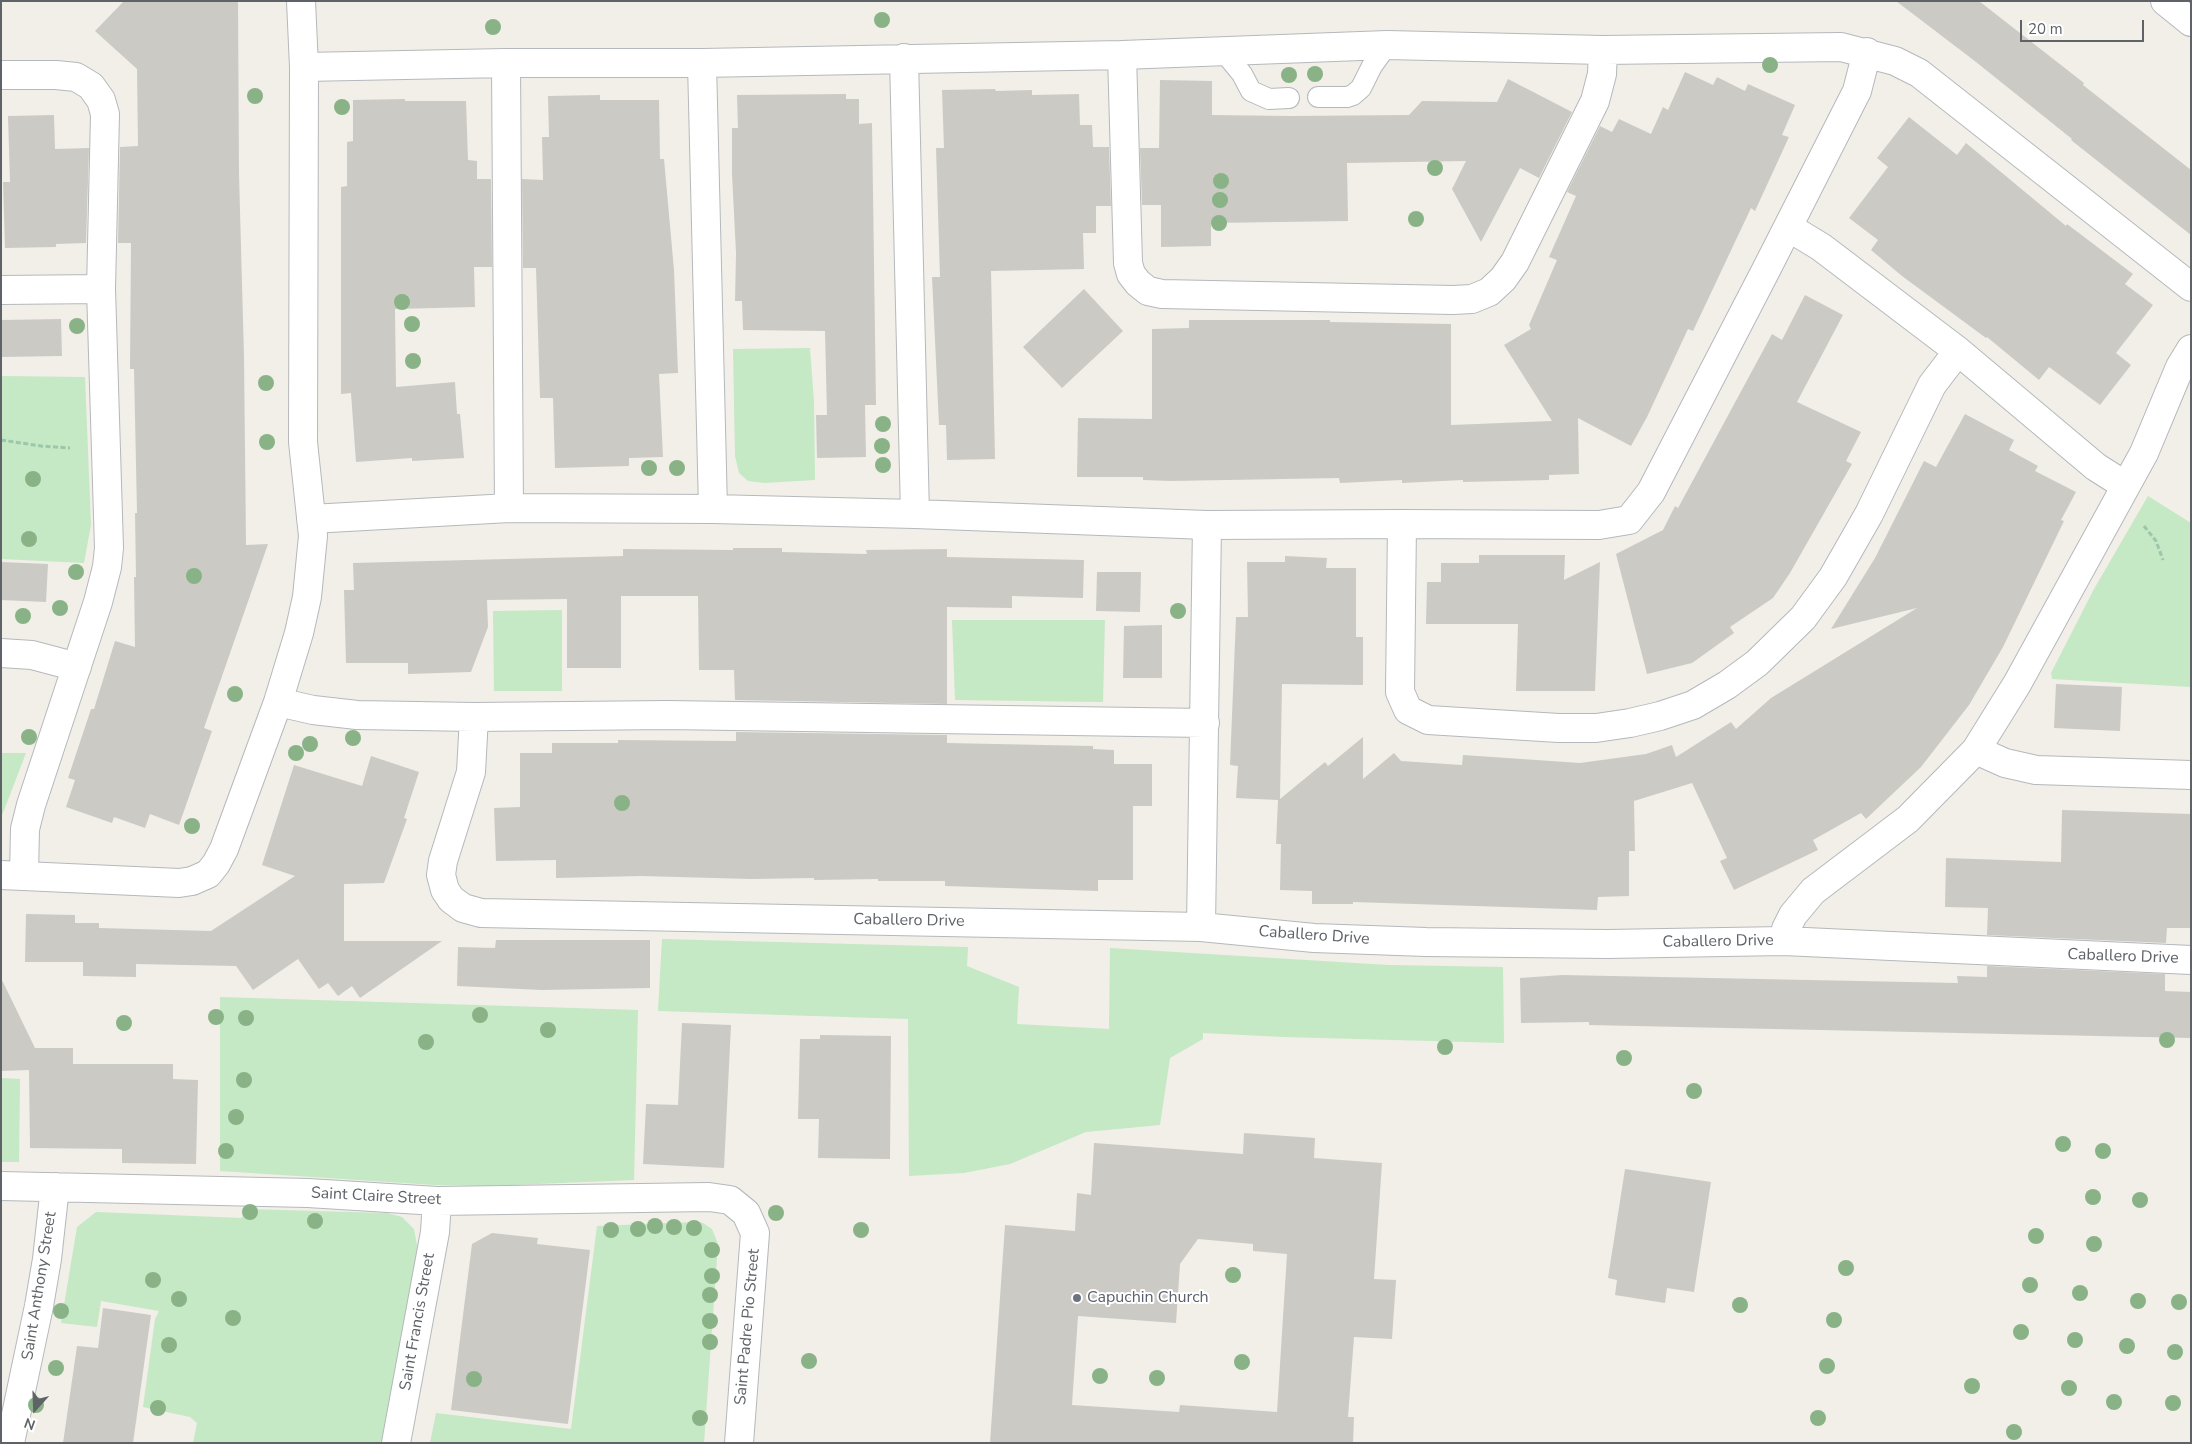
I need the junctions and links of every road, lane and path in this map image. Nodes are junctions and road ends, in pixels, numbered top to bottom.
1 (301, 1) edge
2 (2165, 1) edge
3 (2191, 22) edge
4 (1387, 45) junction
5 (1603, 50) junction
6 (1224, 52) junction
7 (1867, 52) junction
8 (1122, 54) junction
9 (904, 58) junction
10 (506, 63) junction
11 (702, 63) junction
12 (304, 66) junction
13 (1, 75) edge
14 (1318, 97) dead end
15 (1289, 98) dead end
16 (1788, 227) junction
17 (2191, 287) edge
18 (101, 289) junction
19 (1, 290) edge
20 (2191, 349) edge
21 (1958, 351) junction
22 (1, 440) edge
23 (106, 448) junction
24 (2126, 486) junction
25 (509, 508) junction
26 (714, 509) junction
27 (915, 514) junction
28 (311, 519) junction
29 (1402, 524) junction
30 (1207, 525) junction
31 (1, 653) edge
32 (76, 667) junction
33 (278, 702) junction
34 (474, 717) junction
35 (1205, 723) junction
36 (1976, 750) junction
37 (2191, 775) edge
38 (13, 875) edge
39 (1201, 927) junction
40 (1784, 941) junction
41 (2191, 960) edge
42 (1, 1186) edge
43 (55, 1187) junction
44 (437, 1201) junction
45 (746, 1213) joint
46 (10, 1443) edge
47 (396, 1443) edge
48 (739, 1443) edge

1 - 12 street
2 - 3 street
4 - 5 street
4 - 6 street
4 - 14 lane
5 - 7 street
5 - 8 street
6 - 8 street
6 - 15 lane
7 - 16 street
7 - 17 street
8 - 9 street
9 - 11 street
9 - 27 street
10 - 11 street
10 - 12 street
10 - 25 street
11 - 26 street
12 - 28 street
13 - 18 street
16 - 21 street
16 - 29 street
18 - 19 street
18 - 23 street
20 - 24 street
21 - 24 street
21 - 29 street
22 - 23 path
23 - 32 street
24 - 36 street
25 - 26 street
25 - 28 street
26 - 27 street
27 - 30 street
28 - 33 street
29 - 30 street
30 - 35 street
31 - 32 street
32 - 38 street
33 - 34 street
33 - 38 street
34 - 35 street
34 - 39 street, Caballero Drive
35 - 39 street
36 - 37 street
36 - 40 street
39 - 40 street, Caballero Drive
40 - 41 street, Caballero Drive
42 - 43 street, Saint Claire Street
43 - 44 street, Saint Claire Street
43 - 46 street, Saint Anthony Street
44 - 45 street, Saint Claire Street
44 - 47 street, Saint Francis Street
45 - 48 street, Saint Padre Pio Street

